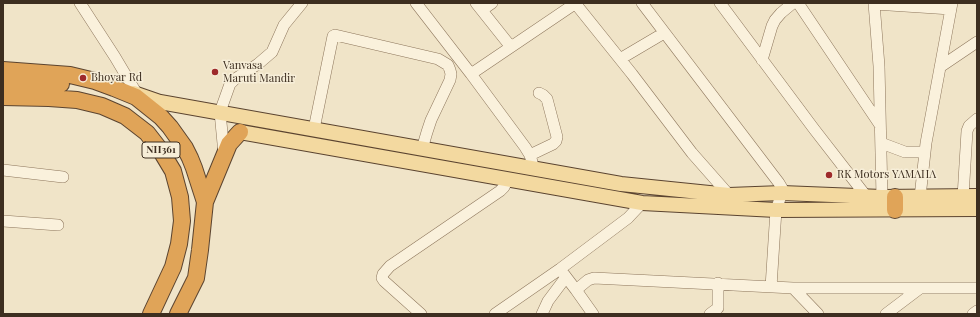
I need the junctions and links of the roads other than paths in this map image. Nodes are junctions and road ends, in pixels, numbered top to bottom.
1 (80, 3) edge
2 (302, 3) edge
3 (416, 3) edge
4 (492, 3) edge
5 (576, 3) edge
6 (642, 3) edge
7 (720, 3) edge
8 (793, 3) edge
9 (798, 3) edge
10 (873, 5) edge
11 (935, 5) edge
12 (951, 6) edge
13 (479, 7) edge
14 (664, 33) junction
15 (977, 42) edge
16 (511, 47) junction
17 (620, 59) junction
18 (762, 60) junction
19 (940, 67) junction
20 (3, 70) edge
21 (471, 74) junction
22 (3, 82) edge
23 (96, 85) junction
24 (539, 93) dead end
25 (137, 94) junction
26 (3, 97) edge
27 (3, 108) edge
28 (113, 111) junction
29 (220, 112) junction
30 (977, 119) edge
31 (880, 126) junction
32 (314, 129) junction
33 (240, 132) joint
34 (881, 143) junction
35 (422, 149) junction
36 (925, 152) junction
37 (224, 154) junction
38 (531, 162) junction
39 (3, 170) edge
40 (63, 177) dead end
41 (508, 179) junction
42 (782, 193) junction
43 (729, 195) junction
44 (866, 196) junction
45 (920, 197) junction
46 (970, 197) edge
47 (891, 201) junction
48 (205, 202) junction
49 (642, 203) junction
50 (977, 209) edge
51 (776, 210) junction
52 (3, 221) edge
53 (58, 225) dead end
54 (563, 273) junction
55 (718, 283) junction
56 (771, 287) junction
57 (792, 288) junction
58 (977, 288) edge
59 (918, 289) junction
60 (576, 290) junction
61 (977, 311) edge
62 (718, 312) edge
63 (417, 313) edge
64 (151, 314) edge
65 (178, 314) edge
66 (496, 314) edge
67 (542, 314) edge
68 (593, 314) edge
69 (818, 314) edge
70 (886, 314) edge
71 (973, 314) edge

1 - 25 street
2 - 29 street
3 - 21 street
4 - 13 street
5 - 16 street
5 - 17 street
6 - 14 street
7 - 18 street
8 - 18 street
9 - 31 street
10 - 11 street
10 - 31 street
11 - 12 street
12 - 19 street
13 - 16 street
14 - 17 street
14 - 42 street
15 - 19 street
16 - 21 street
17 - 43 street
18 - 44 street
19 - 36 street
20 - 23 highway
21 - 38 street
22 - 23 highway
23 - 25 main road
23 - 48 highway
24 - 38 street
25 - 29 main road
26 - 28 highway, NH361
27 - 28 highway
28 - 64 highway, NH361
29 - 32 main road
29 - 37 street
30 - 46 street
31 - 34 street
32 - 35 main road
32 - 35 street
33 - 37 highway
33 - 41 main road
34 - 36 street
34 - 47 street
35 - 38 main road
36 - 45 street
37 - 48 highway
38 - 43 main road
39 - 40 street
41 - 49 main road
41 - 63 street
42 - 43 main road
42 - 44 main road
42 - 51 street
44 - 47 main road
45 - 46 main road
45 - 47 main road
47 - 50 main road
47 - 51 main road
48 - 65 highway
49 - 51 main road
49 - 54 street
51 - 56 street
52 - 53 street
54 - 60 street
54 - 66 street
54 - 67 street
55 - 56 street
55 - 60 street
55 - 62 street
56 - 57 street
57 - 59 street
57 - 69 street
58 - 59 street
59 - 70 street
60 - 68 street
61 - 71 street

